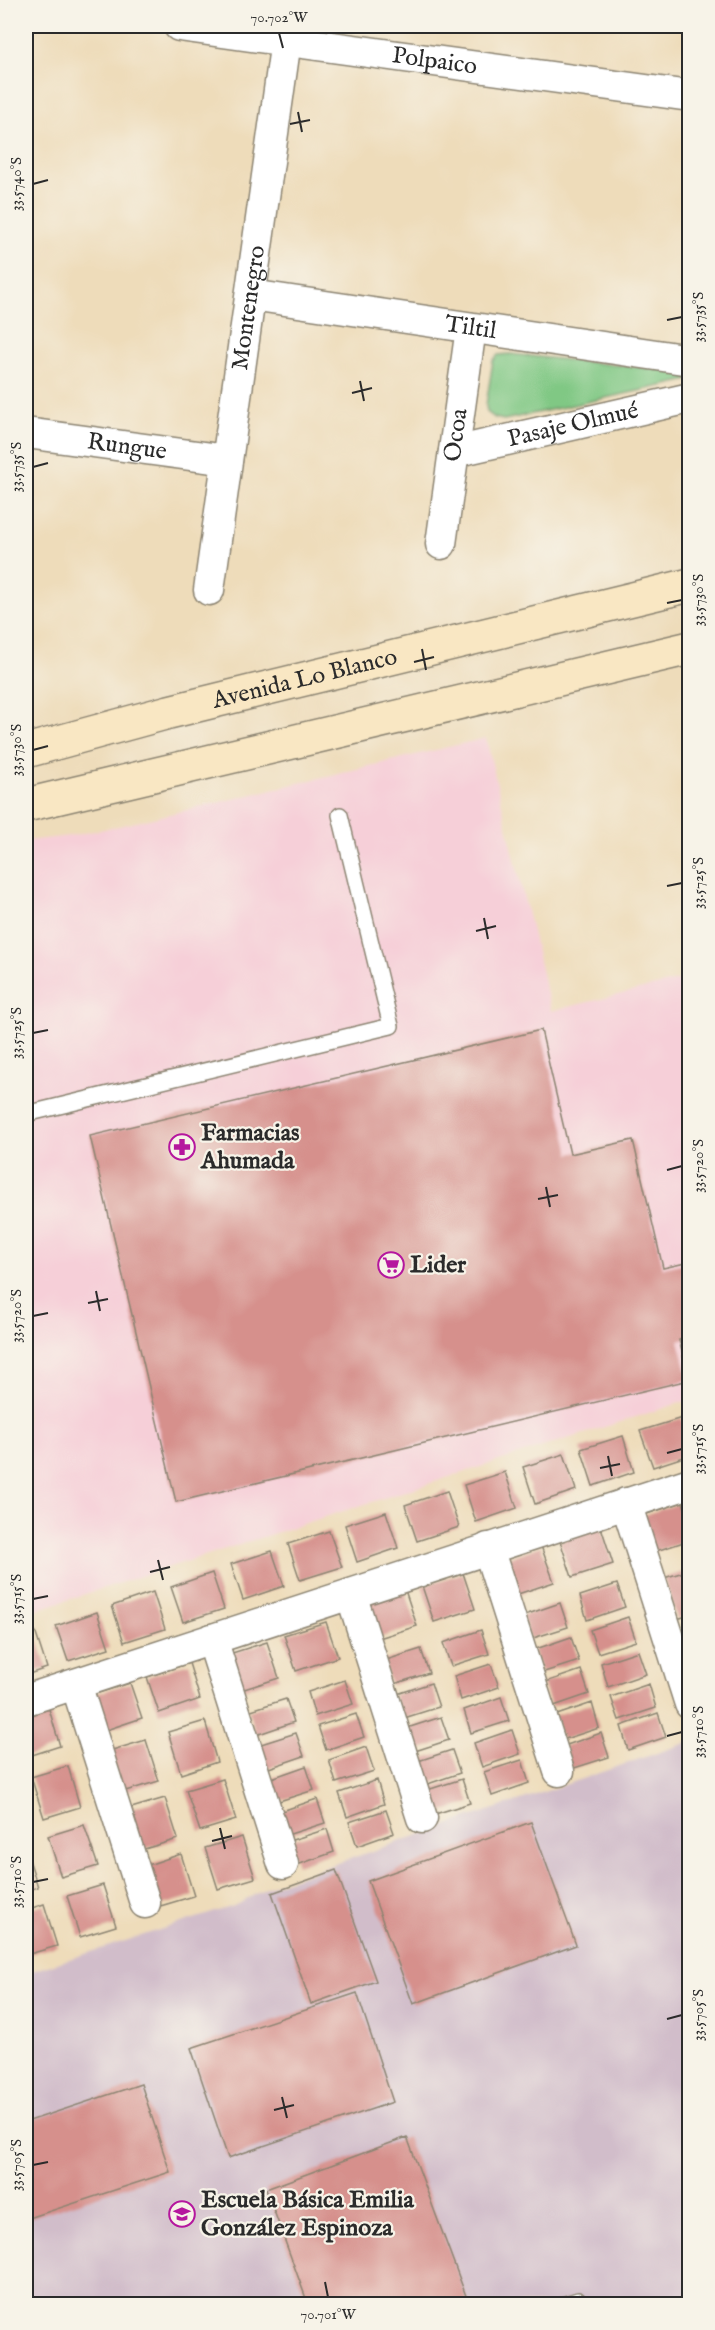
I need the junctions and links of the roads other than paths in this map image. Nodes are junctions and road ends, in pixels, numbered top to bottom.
1 (179, 26) edge
2 (287, 33) edge
3 (690, 96) edge
4 (251, 295) junction
5 (471, 328) junction
6 (690, 360) edge
7 (690, 398) edge
8 (26, 433) edge
9 (454, 452) junction
10 (227, 460) junction
11 (441, 544) dead end
12 (690, 585) edge
13 (209, 590) dead end
14 (690, 648) edge
15 (26, 751) edge
16 (26, 805) edge
17 (340, 816) dead end
18 (26, 1114) edge
19 (690, 1483) edge
20 (626, 1503) junction
21 (488, 1548) junction
22 (351, 1594) junction
23 (212, 1639) junction
24 (76, 1684) junction
25 (26, 1700) edge
26 (690, 1704) edge
27 (559, 1771) dead end
28 (422, 1818) dead end
29 (282, 1864) dead end
30 (145, 1903) dead end

1 - 2 street, Polpaico
2 - 3 street, Polpaico
2 - 4 street, Montenegro
4 - 5 street, Tiltil
4 - 10 street, Montenegro
5 - 6 street, Tiltil
5 - 9 street, Ocoa
7 - 9 street, Pasaje Olmué
8 - 10 street, Rungue
9 - 11 street, Ocoa
10 - 13 street, Montenegro
12 - 15 main road, Avenida Lo Blanco
14 - 16 main road
17 - 18 lane
19 - 20 street
20 - 21 street
20 - 26 street
21 - 22 street
21 - 27 street
22 - 23 street
22 - 28 street
23 - 24 street
23 - 29 street
24 - 25 street
24 - 30 street

